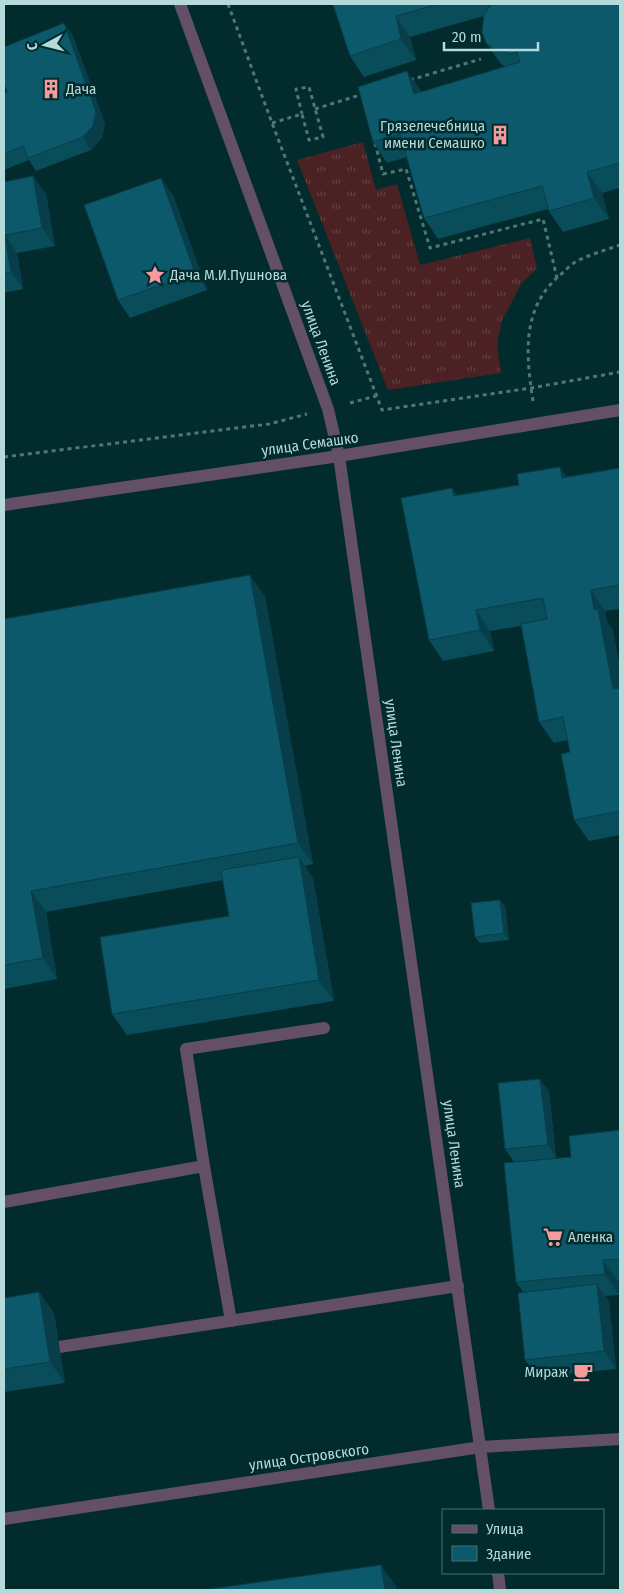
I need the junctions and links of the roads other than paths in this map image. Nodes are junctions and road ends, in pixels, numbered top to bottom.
1 (180, 4) edge
2 (620, 410) edge
3 (339, 456) junction
4 (4, 505) edge
5 (324, 1028) dead end
6 (204, 1166) junction
7 (4, 1202) edge
8 (458, 1286) junction
9 (231, 1320) junction
10 (59, 1346) dead end
11 (620, 1439) edge
12 (481, 1447) junction
13 (490, 1509) edge
14 (4, 1518) edge
15 (498, 1574) edge
16 (500, 1590) edge

1 - 3 street, улица Ленина
2 - 3 street, улица Семашко
3 - 4 street, улица Семашко
3 - 8 street, улица Ленина
5 - 6 street
6 - 7 street
6 - 9 street
8 - 9 street
8 - 12 street, улица Ленина
9 - 10 street
11 - 12 street, улица Островского
12 - 13 street, улица Ленина
12 - 14 street, улица Островского
15 - 16 street

